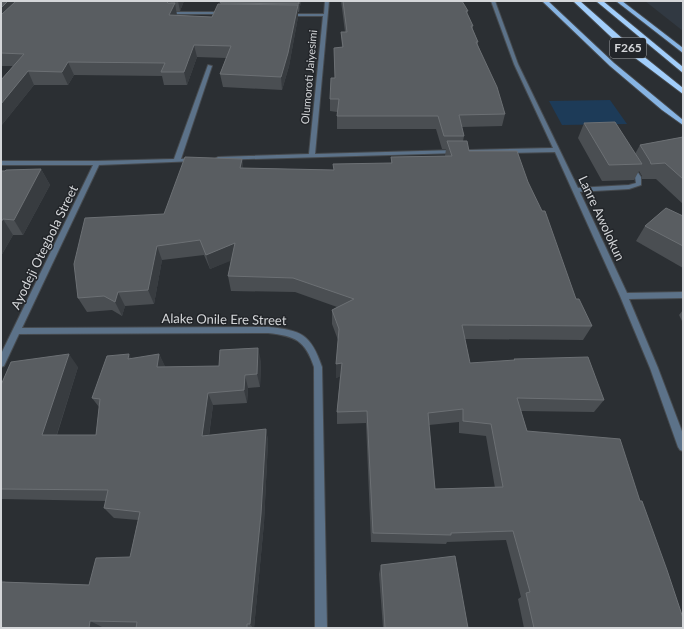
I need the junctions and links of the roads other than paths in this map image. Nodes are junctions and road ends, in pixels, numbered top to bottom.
1 (327, 1) edge
2 (493, 1) edge
3 (545, 1) edge
4 (576, 1) edge
5 (599, 1) edge
6 (619, 1) edge
7 (172, 12) edge
8 (233, 14) edge
9 (279, 14) edge
10 (325, 15) junction
11 (683, 51) edge
12 (210, 66) dead end
13 (683, 71) edge
14 (683, 92) edge
15 (683, 122) edge
16 (557, 150) junction
17 (312, 155) junction
18 (625, 157) edge
19 (201, 159) edge
20 (209, 159) edge
21 (177, 160) junction
22 (1, 163) edge
23 (98, 163) junction
24 (576, 190) junction
25 (683, 295) edge
26 (624, 296) junction
27 (17, 331) junction
28 (1, 363) edge
29 (683, 447) edge
30 (321, 628) edge

1 - 10 street, Olumoroti Jaiyesimi
2 - 16 street, Lanre Awolokun
3 - 15 main road
4 - 14 highway, F265
5 - 13 highway, F265
6 - 11 main road
7 - 8 street
9 - 10 street
10 - 17 street, Olumoroti Jaiyesimi
12 - 21 street
16 - 17 street
16 - 24 street, Lanre Awolokun
17 - 20 street
18 - 24 street
19 - 21 street
21 - 23 street
22 - 23 street
23 - 27 street, Ayodeji Otegbola Street
24 - 26 street, Lanre Awolokun
25 - 26 street
26 - 29 street, Lanre Awolokun
27 - 28 street, Ayodeji Otegbola Street
27 - 30 street, Alake Onile Ere Street

